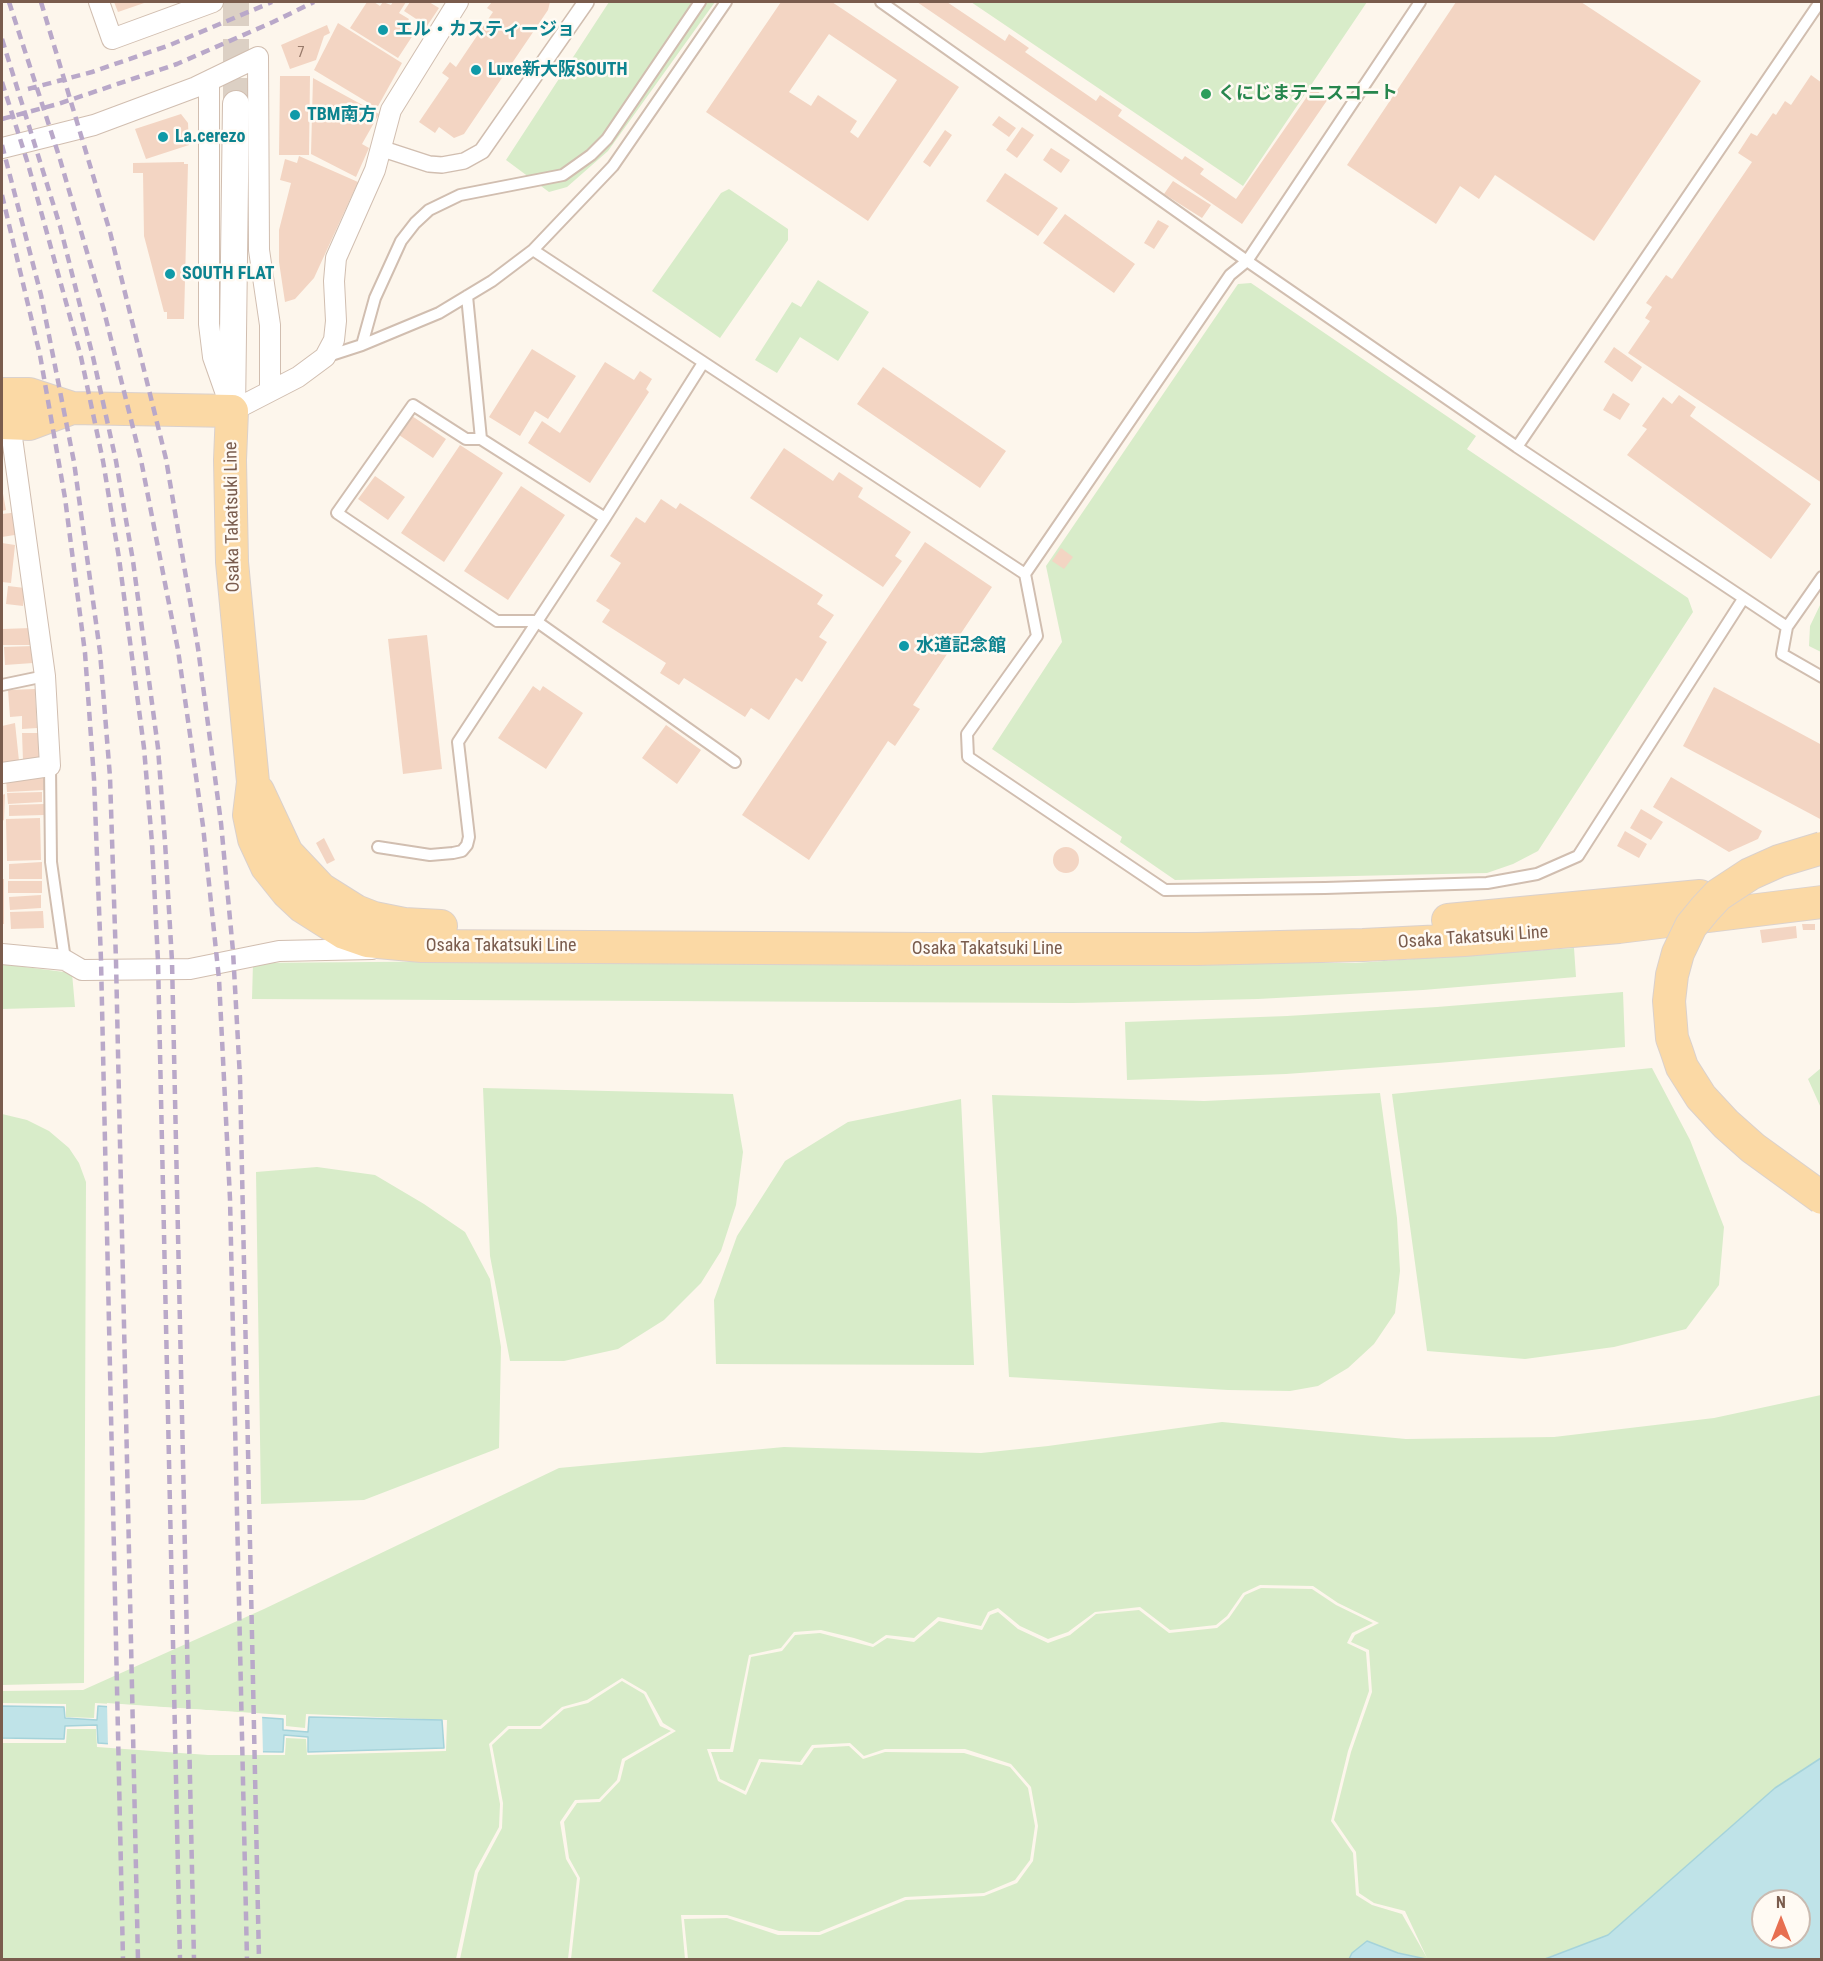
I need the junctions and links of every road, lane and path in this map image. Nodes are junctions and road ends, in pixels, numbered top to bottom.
1 (99, 2) edge
2 (212, 2) edge
3 (458, 2) edge
4 (586, 2) edge
5 (700, 2) edge
6 (726, 2) edge
7 (881, 2) edge
8 (1420, 2) edge
9 (1820, 2) edge
10 (209, 81) junction
11 (236, 104) tunnel mouth
12 (2, 148) edge
13 (380, 148) junction
14 (533, 250) junction
15 (1247, 261) junction
16 (467, 296) junction
17 (362, 345) junction
18 (325, 357) junction
19 (703, 363) junction
20 (270, 390) junction
21 (232, 411) junction
22 (4, 414) edge
23 (481, 439) junction
24 (1517, 447) junction
25 (605, 518) junction
26 (1025, 574) junction
27 (1821, 577) edge
28 (1743, 598) junction
29 (537, 621) junction
30 (1787, 627) junction
31 (45, 676) junction
32 (1821, 677) edge
33 (2, 685) edge
34 (735, 762) dead end
35 (50, 766) junction
36 (2, 773) edge
37 (253, 782) junction
38 (378, 847) dead end
39 (1821, 848) edge
40 (1821, 880) edge
41 (1821, 902) edge
42 (422, 946) junction
43 (2, 954) edge
44 (65, 960) junction
45 (1821, 1198) edge

1 - 2 street
3 - 13 street
4 - 13 street
5 - 17 lane
6 - 14 lane
7 - 15 lane
8 - 15 lane
9 - 24 lane
10 - 12 street
10 - 20 street
10 - 21 street
11 - 21 street
13 - 18 street
14 - 16 lane
14 - 19 lane
15 - 24 lane
15 - 26 lane
16 - 17 lane
16 - 23 lane
17 - 18 lane
18 - 20 street
19 - 25 lane
19 - 26 lane
20 - 21 street
21 - 22 main road
21 - 37 main road, Osaka Takatsuki Line
22 - 31 street
23 - 25 lane
23 - 29 lane
24 - 28 lane
25 - 29 lane
26 - 28 lane
27 - 30 lane
28 - 30 lane
29 - 34 lane
29 - 38 lane
30 - 32 lane
31 - 33 lane
31 - 35 street
35 - 36 street
35 - 44 lane
37 - 40 main road, Osaka Takatsuki Line
37 - 42 main road, Osaka Takatsuki Line
39 - 45 main road, bridge
41 - 42 main road, Osaka Takatsuki Line
42 - 44 street
43 - 44 street

